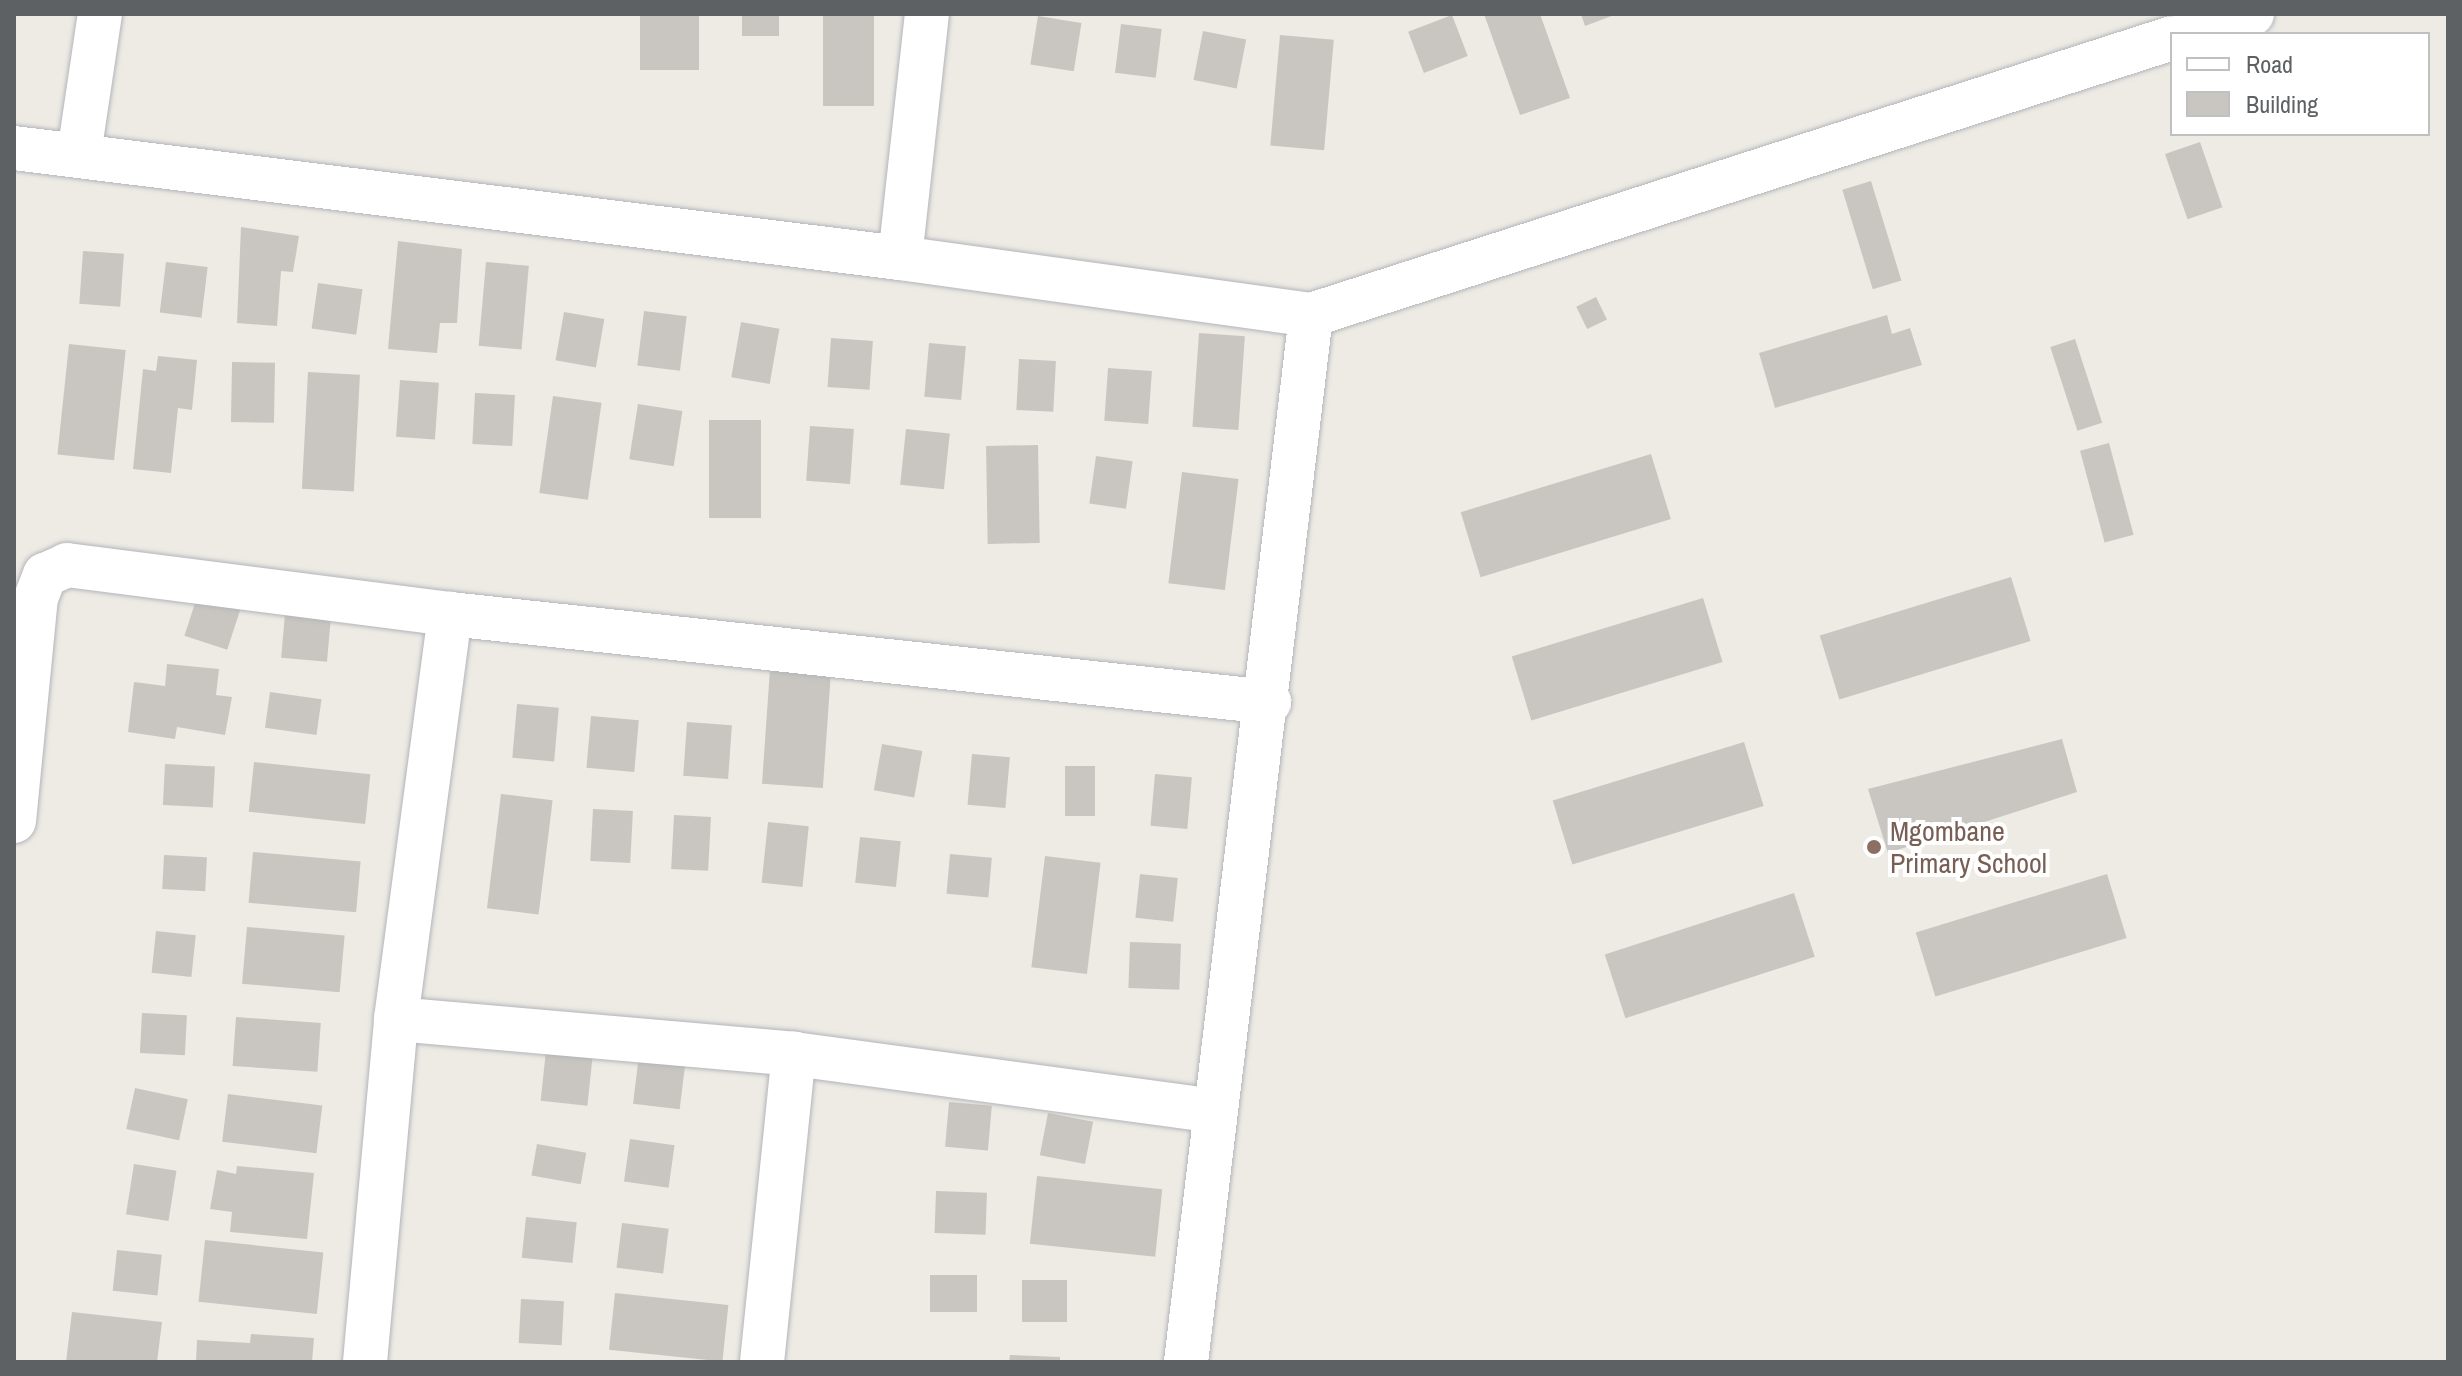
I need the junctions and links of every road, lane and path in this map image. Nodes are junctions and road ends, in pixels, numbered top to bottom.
1 (100, 14) edge
2 (927, 14) edge
3 (2252, 14) edge
4 (2193, 32) edge
5 (2170, 37) edge
6 (14, 148) edge
7 (79, 154) junction
8 (900, 258) junction
9 (1311, 315) junction
10 (450, 614) junction
11 (1269, 702) junction
12 (14, 821) edge
13 (396, 1019) junction
14 (794, 1054) junction
15 (1214, 1111) junction
16 (365, 1362) edge
17 (762, 1362) edge
18 (1186, 1362) edge

1 - 7 street
2 - 8 street
3 - 4 street
5 - 9 street
6 - 7 street
7 - 8 street
8 - 9 street
9 - 11 street
10 - 11 street
10 - 12 street
10 - 13 street
11 - 15 street
13 - 14 street
13 - 16 street
14 - 15 street
14 - 17 street
15 - 18 street

